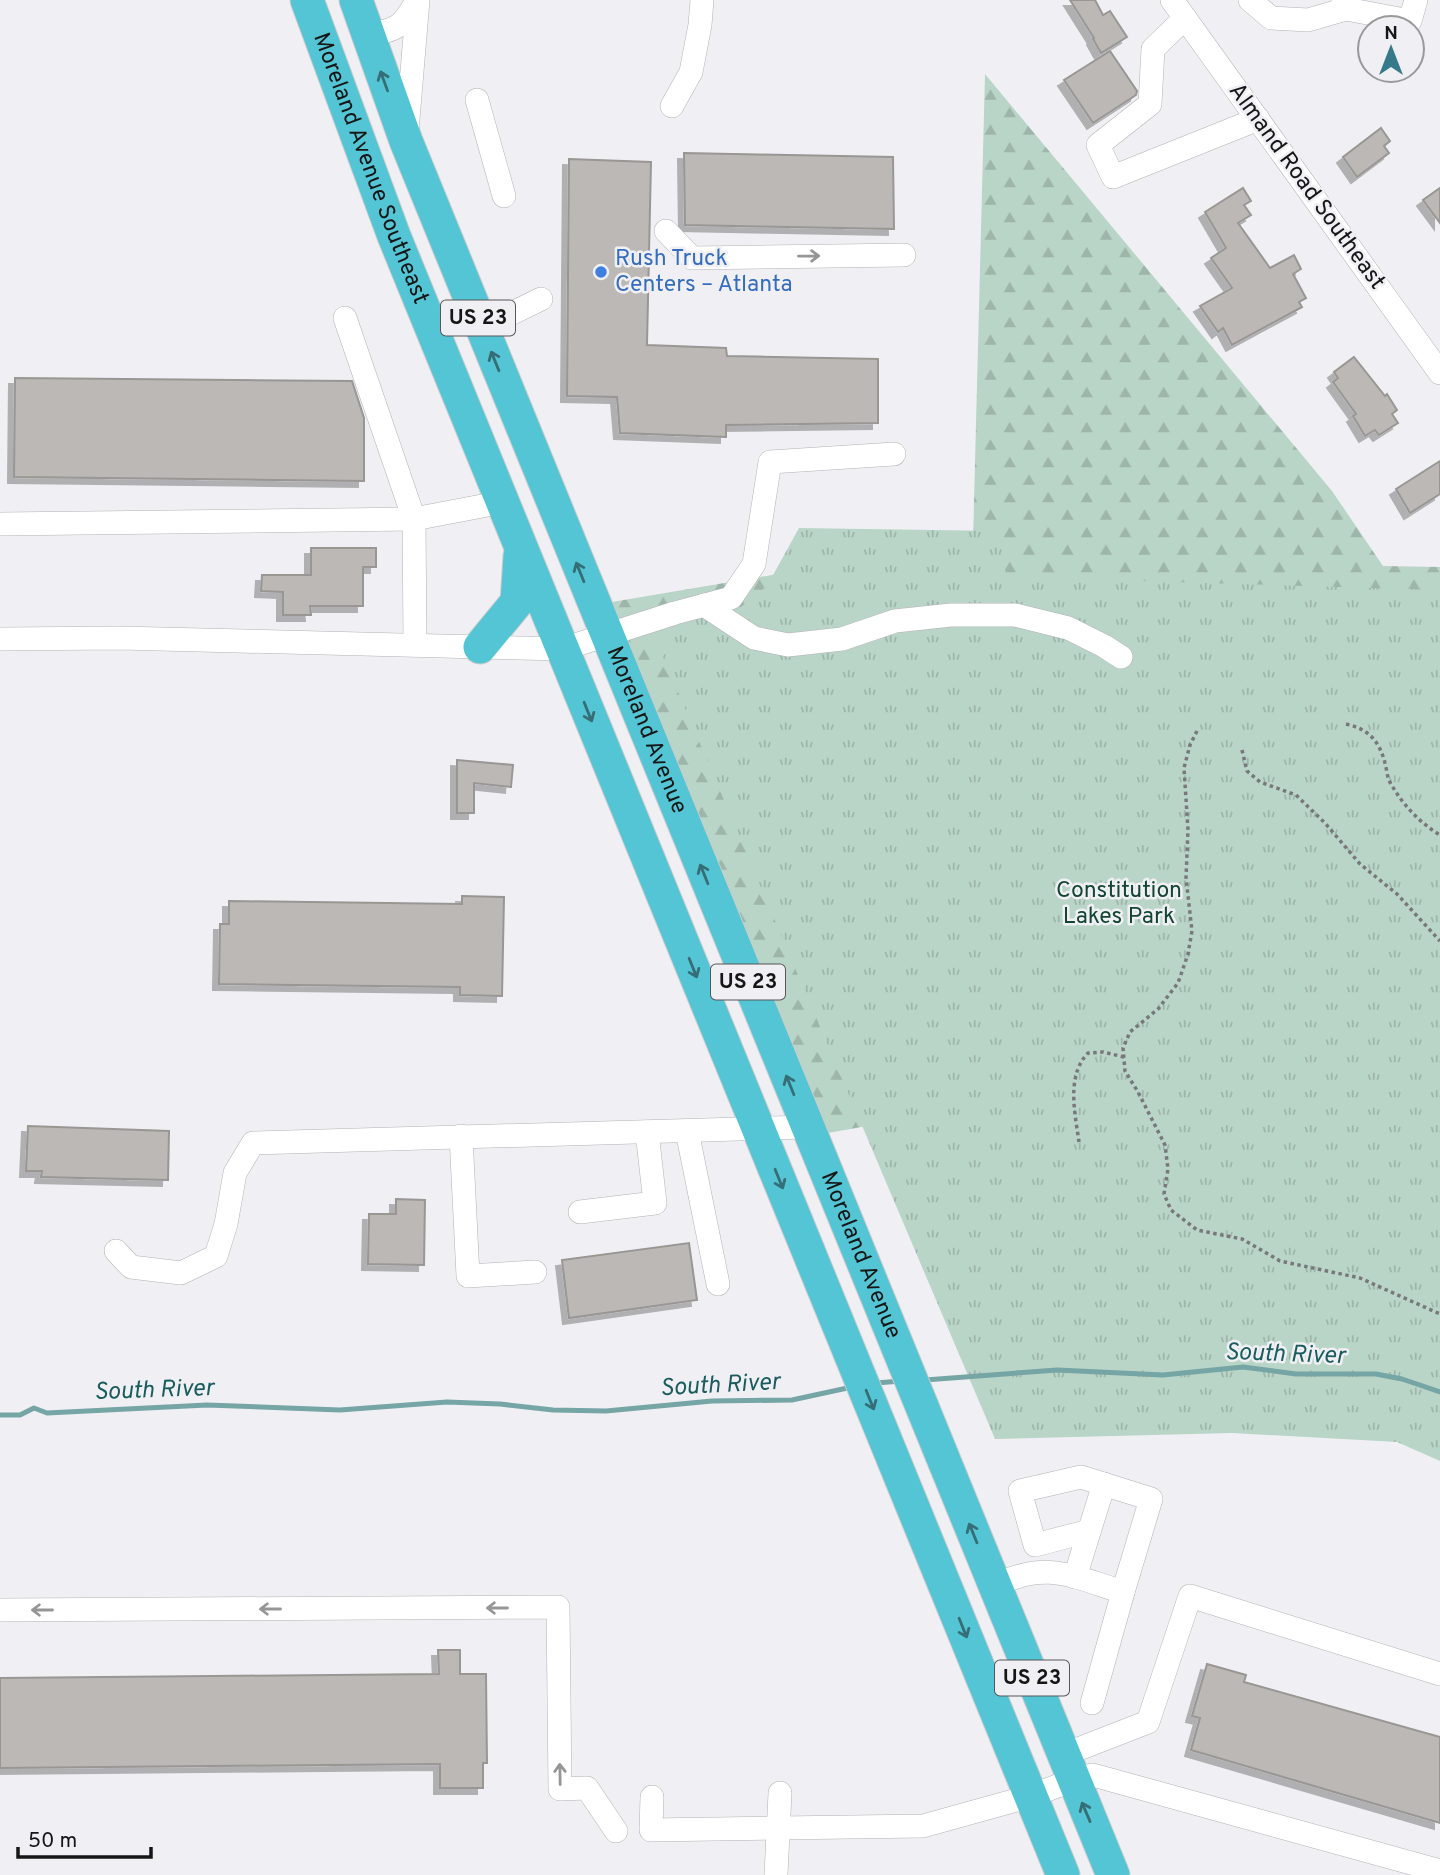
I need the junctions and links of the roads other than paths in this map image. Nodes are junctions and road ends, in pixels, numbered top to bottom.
1 (307, 0) edge
2 (356, 0) edge
3 (417, 0) edge
4 (702, 0) edge
5 (1250, 0) edge
6 (1416, 0) edge
7 (1344, 4) edge
8 (1179, 9) edge
9 (367, 35) junction
10 (477, 100) dead end
11 (672, 106) dead end
12 (1258, 119) junction
13 (407, 141) junction
14 (503, 196) dead end
15 (666, 232) dead end
16 (904, 255) dead end
17 (541, 299) dead end
18 (345, 318) dead end
19 (482, 328) junction
20 (1440, 373) edge
21 (894, 454) dead end
22 (503, 502) junction
23 (414, 519) junction
24 (0, 524) edge
25 (521, 547) junction
26 (704, 605) junction
27 (606, 635) junction
28 (0, 639) edge
29 (415, 645) junction
30 (480, 647) junction
31 (563, 649) junction
32 (1121, 657) dead end
33 (807, 1127) junction
34 (758, 1129) junction
35 (687, 1131) junction
36 (647, 1132) junction
37 (461, 1136) junction
38 (580, 1212) dead end
39 (116, 1251) dead end
40 (535, 1272) dead end
41 (718, 1284) dead end
42 (1104, 1484) junction
43 (1089, 1531) junction
44 (1075, 1577) junction
45 (994, 1586) junction
46 (1123, 1592) junction
47 (0, 1610) edge
48 (1440, 1674) edge
49 (1092, 1703) dead end
50 (1068, 1768) junction
51 (780, 1793) dead end
52 (1031, 1796) junction
53 (652, 1797) dead end
54 (779, 1828) junction
55 (616, 1831) dead end
56 (1440, 1871) edge
57 (776, 1874) edge
58 (1063, 1875) edge
59 (1113, 1875) edge

1 - 22 highway, Moreland Avenue Southeast / US 23
2 - 9 highway, Moreland Avenue Southeast / US 23
3 - 9 street
3 - 13 street
4 - 11 street
5 - 7 street
6 - 7 street
8 - 12 street, Almand Road Southeast
8 - 12 street
13 -> 9 highway, Moreland Avenue Southeast / US 23
10 - 14 street
12 - 20 street, Almand Road Southeast
13 - 19 highway, Moreland Avenue Southeast / US 23
15 -> 16 street
17 - 19 street
18 - 23 street
27 -> 19 highway, Moreland Avenue Southeast / US 23
21 - 26 street
22 - 23 street
22 - 25 highway, Moreland Avenue Southeast / US 23
23 - 24 street
23 - 29 street
25 - 30 highway
25 - 31 highway, Moreland Avenue Southeast / US 23
26 - 27 street
26 - 32 street
27 - 31 street
33 -> 27 highway, Moreland Avenue / US 23
28 - 29 street
29 - 30 street
30 - 31 street
31 -> 34 highway, Moreland Avenue / US 23
33 - 34 street
45 -> 33 highway, Moreland Avenue / US 23
34 - 35 street
34 -> 52 highway, Moreland Avenue / US 23
35 - 36 street
35 - 41 street
36 - 37 street
36 - 38 street
37 - 39 street
37 - 40 street
42 - 43 street
42 - 43 street
42 - 46 street
43 - 44 street
44 - 45 street
44 - 46 street
45 - 50 highway, Moreland Avenue / US 23
46 - 49 street
55 -> 47 street
48 - 50 street
50 - 52 street
50 - 56 street
59 -> 50 highway, Moreland Avenue / US 23
51 - 54 street
52 - 54 street
52 - 58 highway, Moreland Avenue / US 23
53 - 54 street
54 - 57 street

